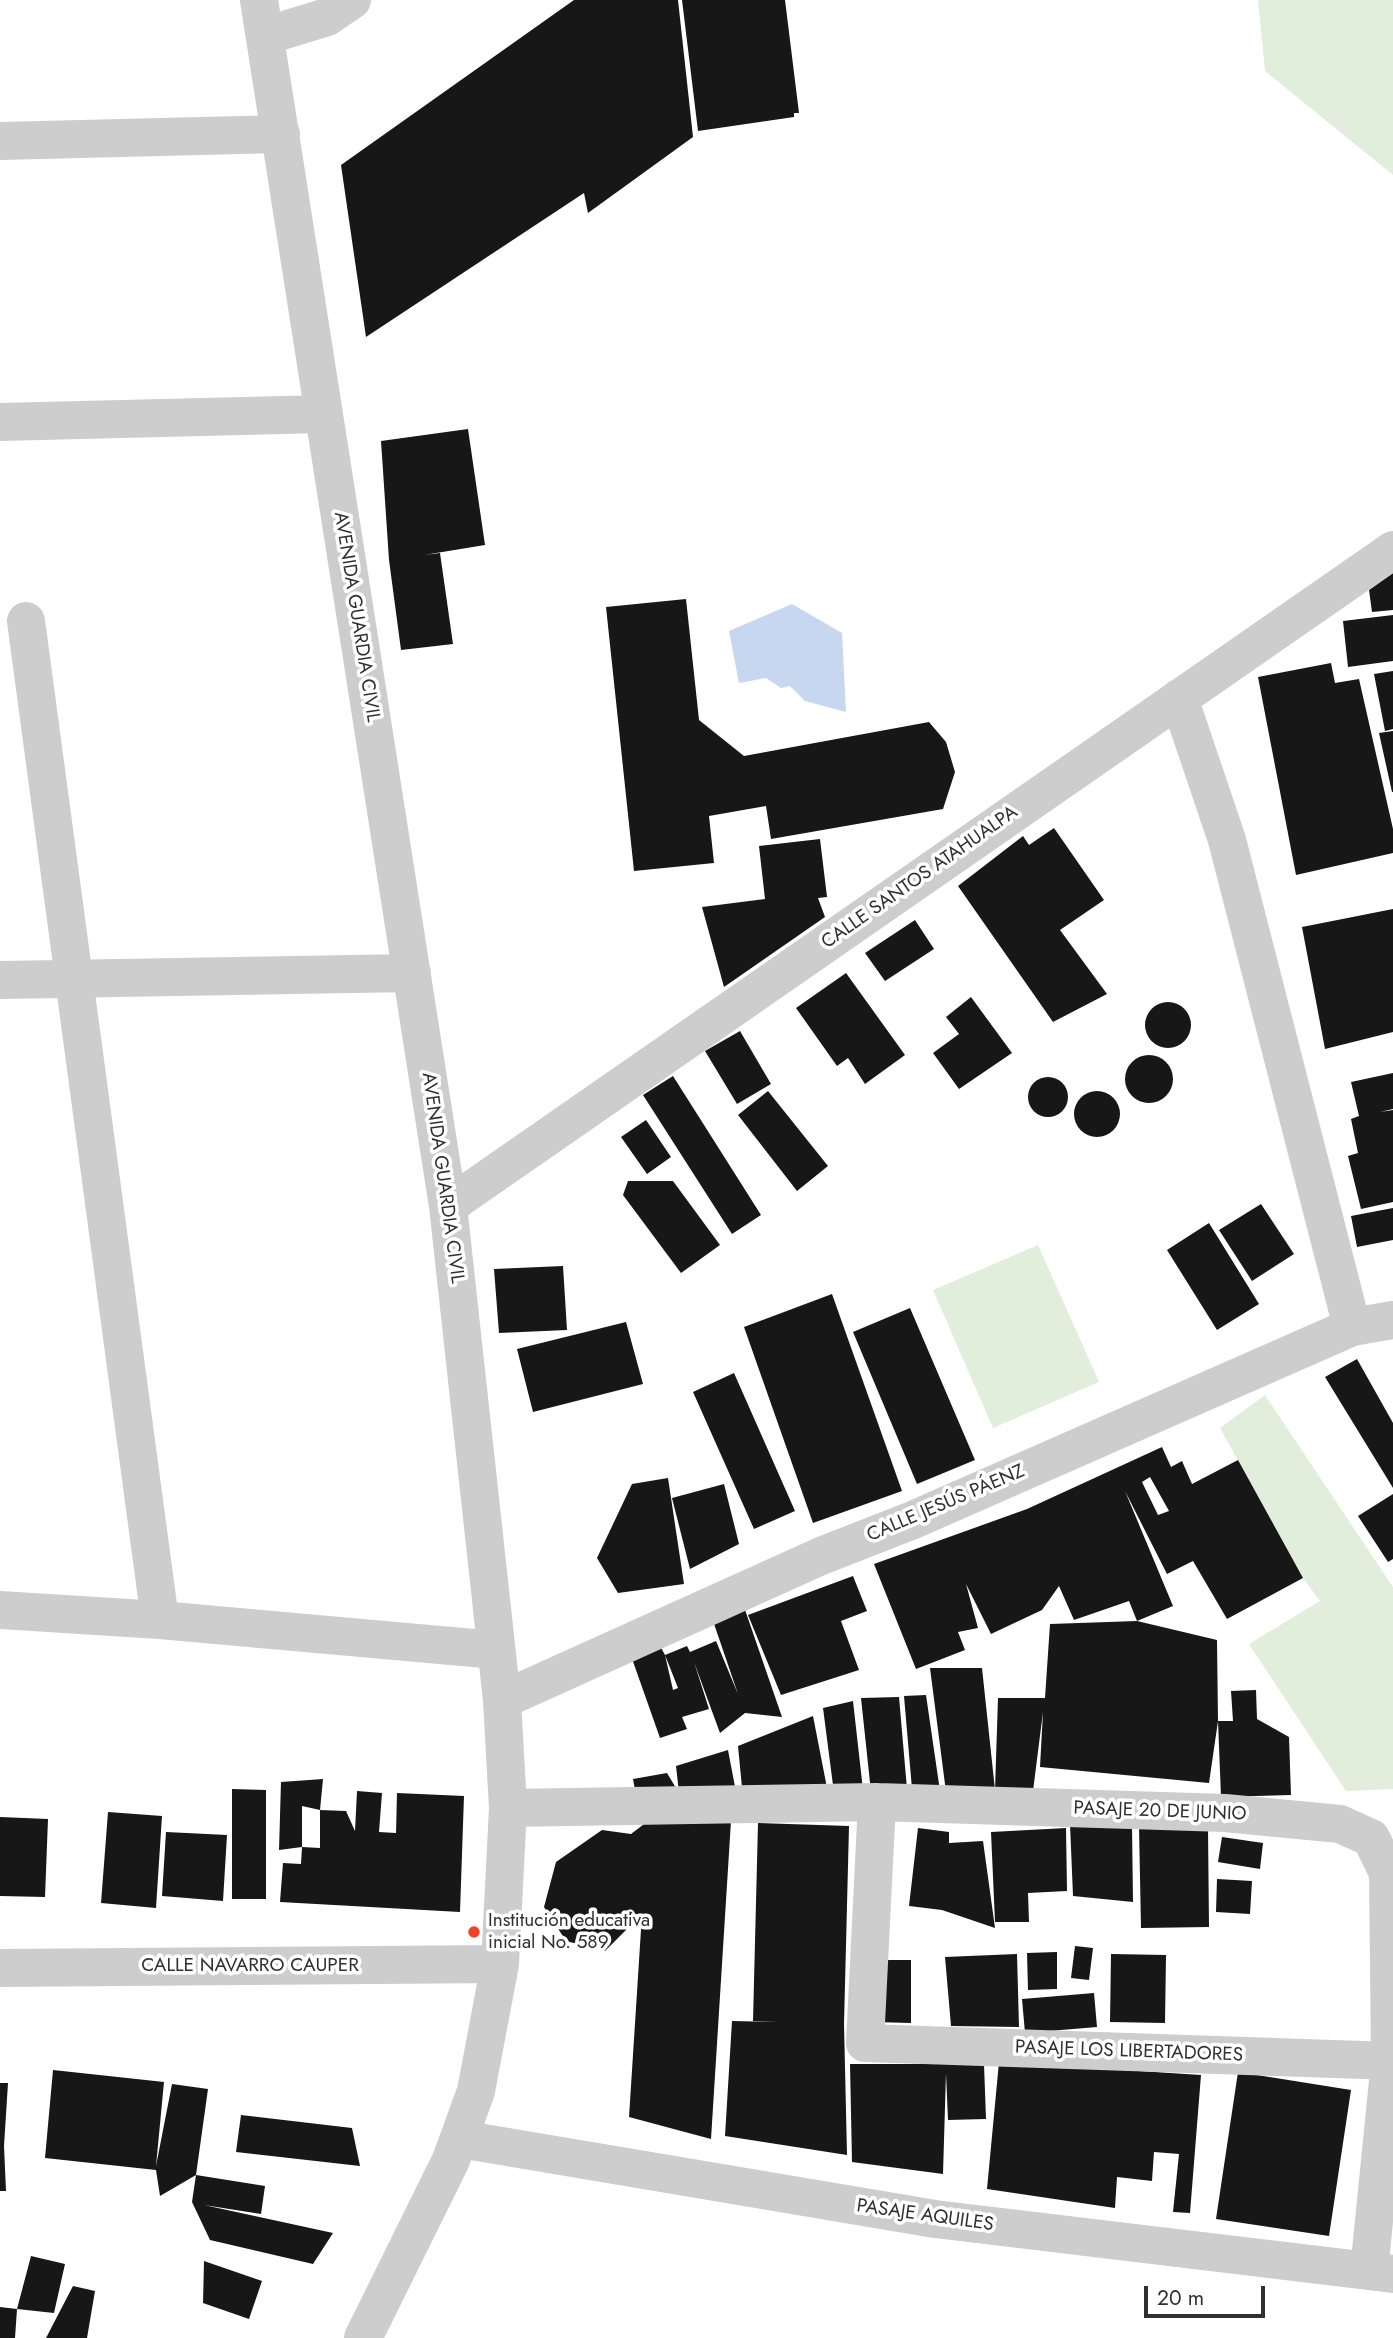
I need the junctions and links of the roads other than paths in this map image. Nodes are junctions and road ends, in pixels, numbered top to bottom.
1 (352, 0) edge
2 (262, 18) edge
3 (281, 134) junction
4 (0, 141) edge
5 (324, 414) junction
6 (0, 422) edge
7 (1393, 550) edge
8 (26, 621) dead end
9 (1179, 698) junction
10 (412, 973) junction
11 (73, 979) junction
12 (0, 981) edge
13 (449, 1206) junction
14 (1393, 1320) edge
15 (1352, 1327) junction
16 (0, 1610) edge
17 (160, 1620) junction
18 (496, 1650) junction
19 (502, 1700) junction
20 (877, 1802) junction
21 (508, 1808) junction
22 (500, 1964) junction
23 (0, 1968) edge
24 (1391, 2061) edge
25 (460, 2140) junction
26 (1381, 2273) edge
27 (363, 2338) edge

1 - 2 street
2 - 3 street, AVENIDA GUARDIA CIVIL
3 - 4 street
3 - 5 street, AVENIDA GUARDIA CIVIL
5 - 6 street
5 - 10 street, AVENIDA GUARDIA CIVIL
7 - 9 street, CALLE SANTOS ATAHUALPA
8 - 11 street
9 - 13 street, CALLE SANTOS ATAHUALPA
9 - 15 street
10 - 11 street
10 - 13 street, AVENIDA GUARDIA CIVIL
11 - 12 street
11 - 17 street
13 - 18 street, AVENIDA GUARDIA CIVIL
14 - 15 street, CALLE JESÚS PÁENZ
15 - 19 street, CALLE JESÚS PÁENZ
16 - 17 street
17 - 18 street
18 - 19 street, AVENIDA GUARDIA CIVIL
19 - 21 street, AVENIDA GUARDIA CIVIL
20 - 21 street, PASAJE 20 DE JUNIO
20 - 24 street, PASAJE 20 DE JUNIO
20 - 24 street, PASAJE LOS LIBERTADORES
21 - 22 street, AVENIDA GUARDIA CIVIL
22 - 23 street, CALLE NAVARRO CAUPER
22 - 25 street, AVENIDA GUARDIA CIVIL
24 - 26 street, PASAJE 20 DE JUNIO
25 - 26 street, PASAJE AQUILES
25 - 27 street, AVENIDA GUARDIA CIVIL

